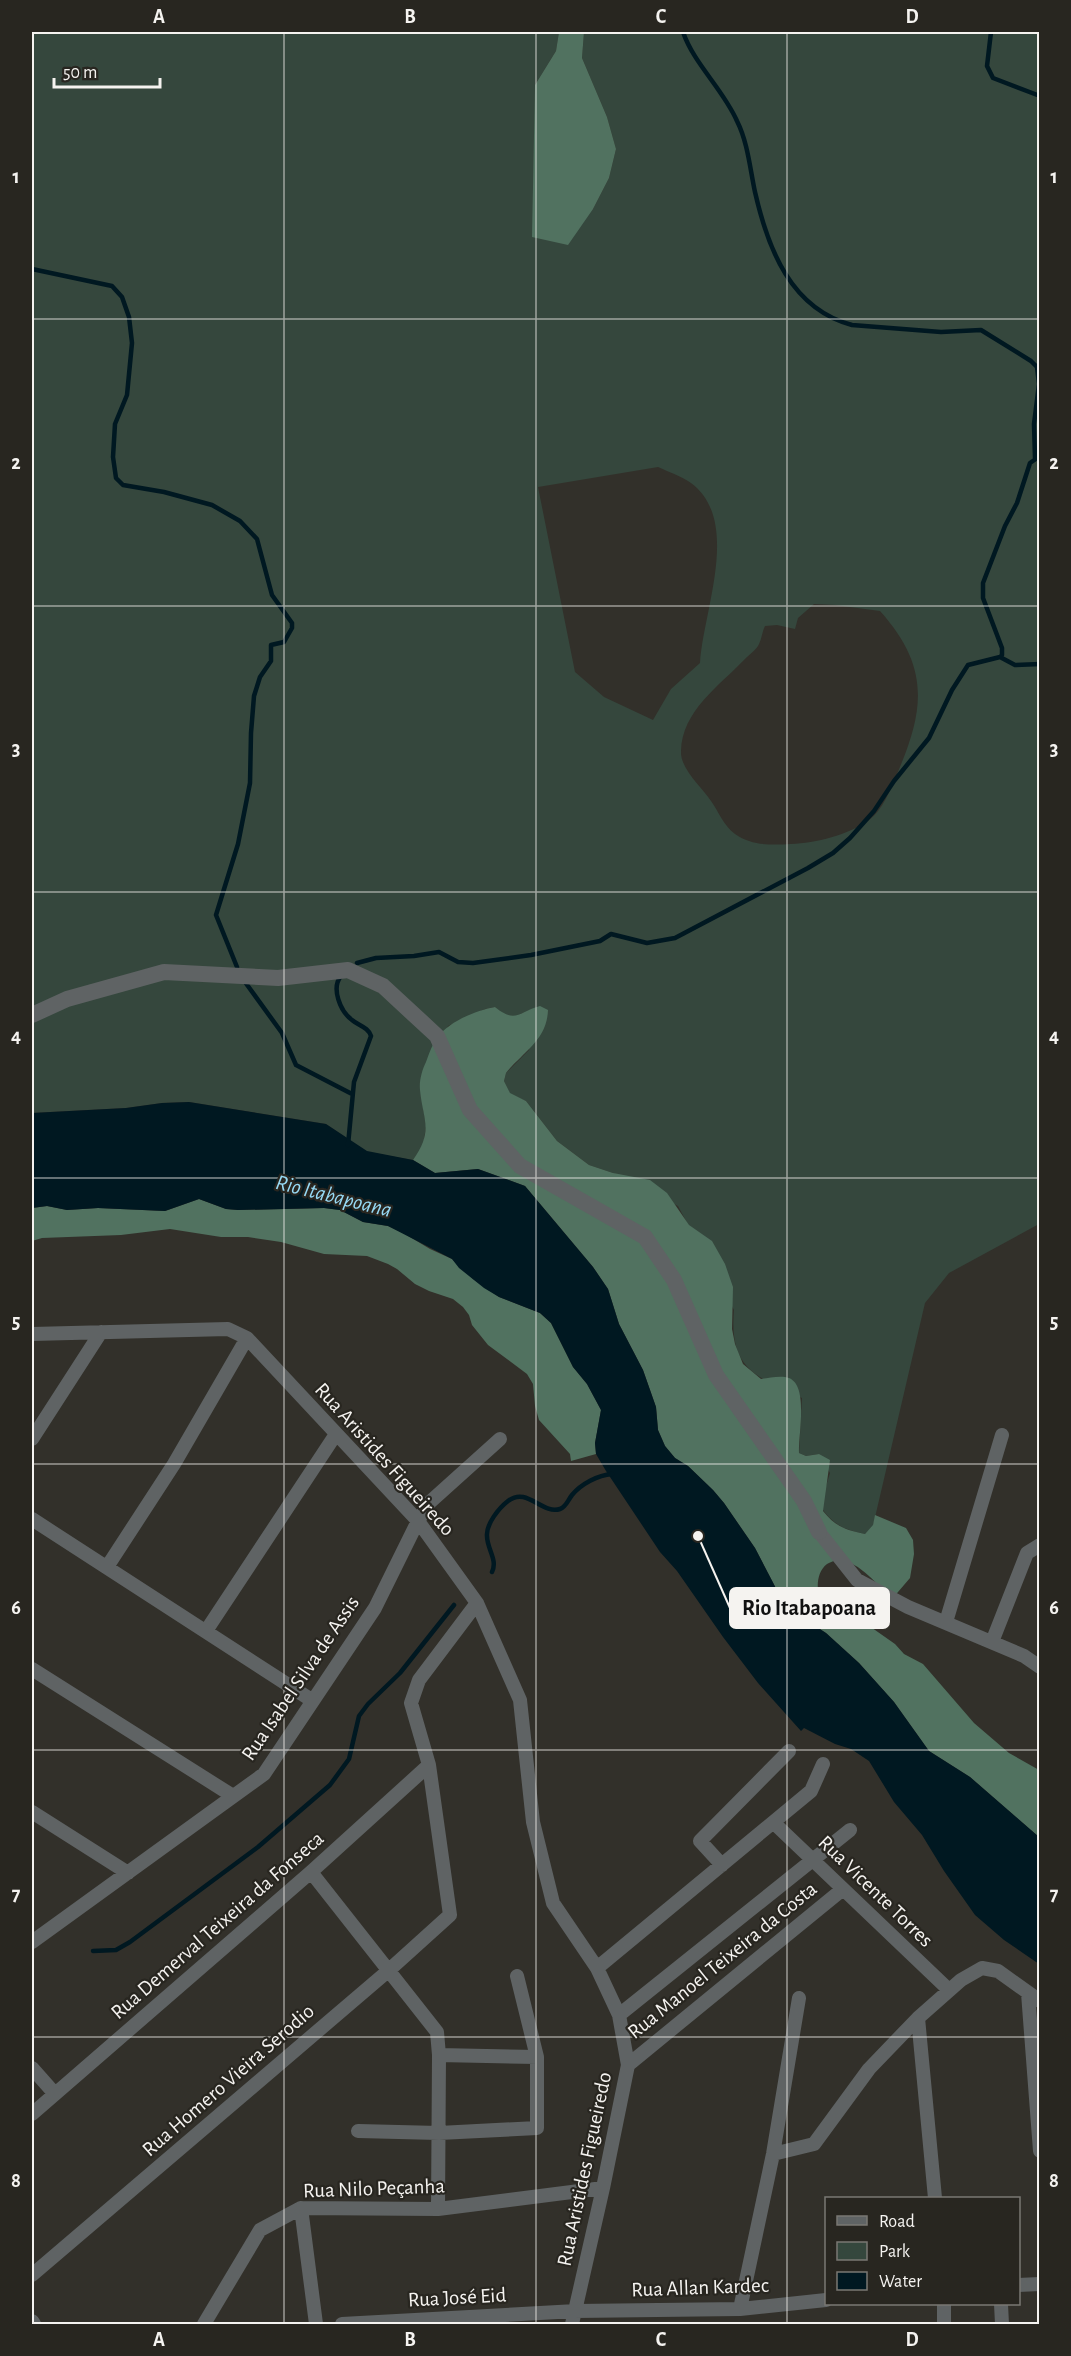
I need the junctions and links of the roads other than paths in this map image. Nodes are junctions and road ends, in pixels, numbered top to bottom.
1 (32, 1015) edge
2 (101, 1332) junction
3 (32, 1334) edge
4 (246, 1338) junction
5 (336, 1434) junction
6 (1002, 1435) dead end
7 (500, 1438) dead end
8 (32, 1439) edge
9 (32, 1519) edge
10 (418, 1521) junction
11 (819, 1532) joint
12 (1040, 1545) edge
13 (107, 1567) junction
14 (477, 1603) junction
15 (946, 1622) junction
16 (206, 1631) junction
17 (992, 1642) junction
18 (1040, 1667) edge
19 (32, 1669) edge
20 (313, 1701) junction
21 (789, 1751) dead end
22 (823, 1764) dead end
23 (429, 1765) junction
24 (233, 1796) junction
25 (32, 1812) edge
26 (774, 1822) junction
27 (850, 1830) dead end
28 (813, 1859) junction
29 (722, 1865) junction
30 (311, 1872) junction
31 (128, 1873) junction
32 (843, 1889) junction
33 (32, 1942) edge
34 (597, 1968) junction
35 (388, 1971) junction
36 (518, 1977) dead end
37 (949, 1990) junction
38 (1034, 1997) edge
39 (799, 1998) dead end
40 (619, 2015) junction
41 (918, 2018) junction
42 (439, 2055) junction
43 (537, 2057) junction
44 (628, 2065) junction
45 (32, 2068) edge
46 (55, 2094) junction
47 (32, 2114) edge
48 (358, 2131) dead end
49 (439, 2133) junction
50 (1040, 2151) edge
51 (773, 2154) junction
52 (603, 2188) junction
53 (935, 2197) edge
54 (301, 2208) junction
55 (438, 2209) junction
56 (32, 2276) edge
57 (1040, 2284) edge
58 (1020, 2285) edge
59 (825, 2300) edge
60 (944, 2305) edge
61 (1001, 2305) edge
62 (740, 2309) junction
63 (574, 2318) edge
64 (204, 2325) edge
65 (316, 2325) edge
66 (342, 2325) edge
67 (944, 2325) edge
68 (1002, 2325) edge

1 - 11 street
2 - 3 street, Rua Aristides Figueiredo
2 - 4 street, Rua Aristides Figueiredo
2 - 8 street
4 - 5 street, Rua Aristides Figueiredo
4 - 13 street
5 - 10 street, Rua Aristides Figueiredo
5 - 16 street
6 - 15 street
7 - 10 street, Rua Isabel Silva de Assis
9 - 13 street
10 - 14 street, Rua Aristides Figueiredo
10 - 20 street, Rua Isabel Silva de Assis
11 - 15 street
12 - 17 street
13 - 16 street
14 - 23 street
14 - 34 street, Rua Aristides Figueiredo
15 - 17 street
16 - 20 street
17 - 18 street
19 - 24 street
20 - 24 street, Rua Isabel Silva de Assis
21 - 29 street
22 - 26 street
23 - 30 street, Rua Demerval Teixeira da Fonseca
23 - 35 street, Rua Homero Vieira Serodio
24 - 31 street, Rua Isabel Silva de Assis
25 - 31 street
26 - 28 street, Rua Vicente Torres
26 - 29 street
27 - 28 street
28 - 32 street, Rua Vicente Torres
28 - 40 street
29 - 34 street
30 - 35 street
30 - 46 street, Rua Demerval Teixeira da Fonseca
31 - 33 street, Rua Isabel Silva de Assis
32 - 37 street, Rua Vicente Torres
32 - 44 street, Rua Manoel Teixeira da Costa
34 - 40 street, Rua Aristides Figueiredo
35 - 42 street
35 - 56 street, Rua Homero Vieira Serodio
36 - 43 street
37 - 38 street
37 - 41 street
38 - 50 street
39 - 51 street
40 - 44 street, Rua Aristides Figueiredo
41 - 51 street
41 - 53 street
42 - 43 street
42 - 49 street
43 - 49 street
44 - 52 street, Rua Aristides Figueiredo
45 - 46 street
46 - 47 street, Rua Demerval Teixeira da Fonseca
48 - 49 street
49 - 55 street
51 - 62 street
52 - 55 street, Rua Nilo Peçanha
52 - 63 street, Rua Aristides Figueiredo
54 - 55 street, Rua Nilo Peçanha
54 - 64 street, Rua Nilo Peçanha
54 - 65 street
57 - 58 street
59 - 62 street, Rua Allan Kardec
60 - 67 street
61 - 68 street
62 - 63 street, Rua Allan Kardec
63 - 66 street, Rua José Eid

